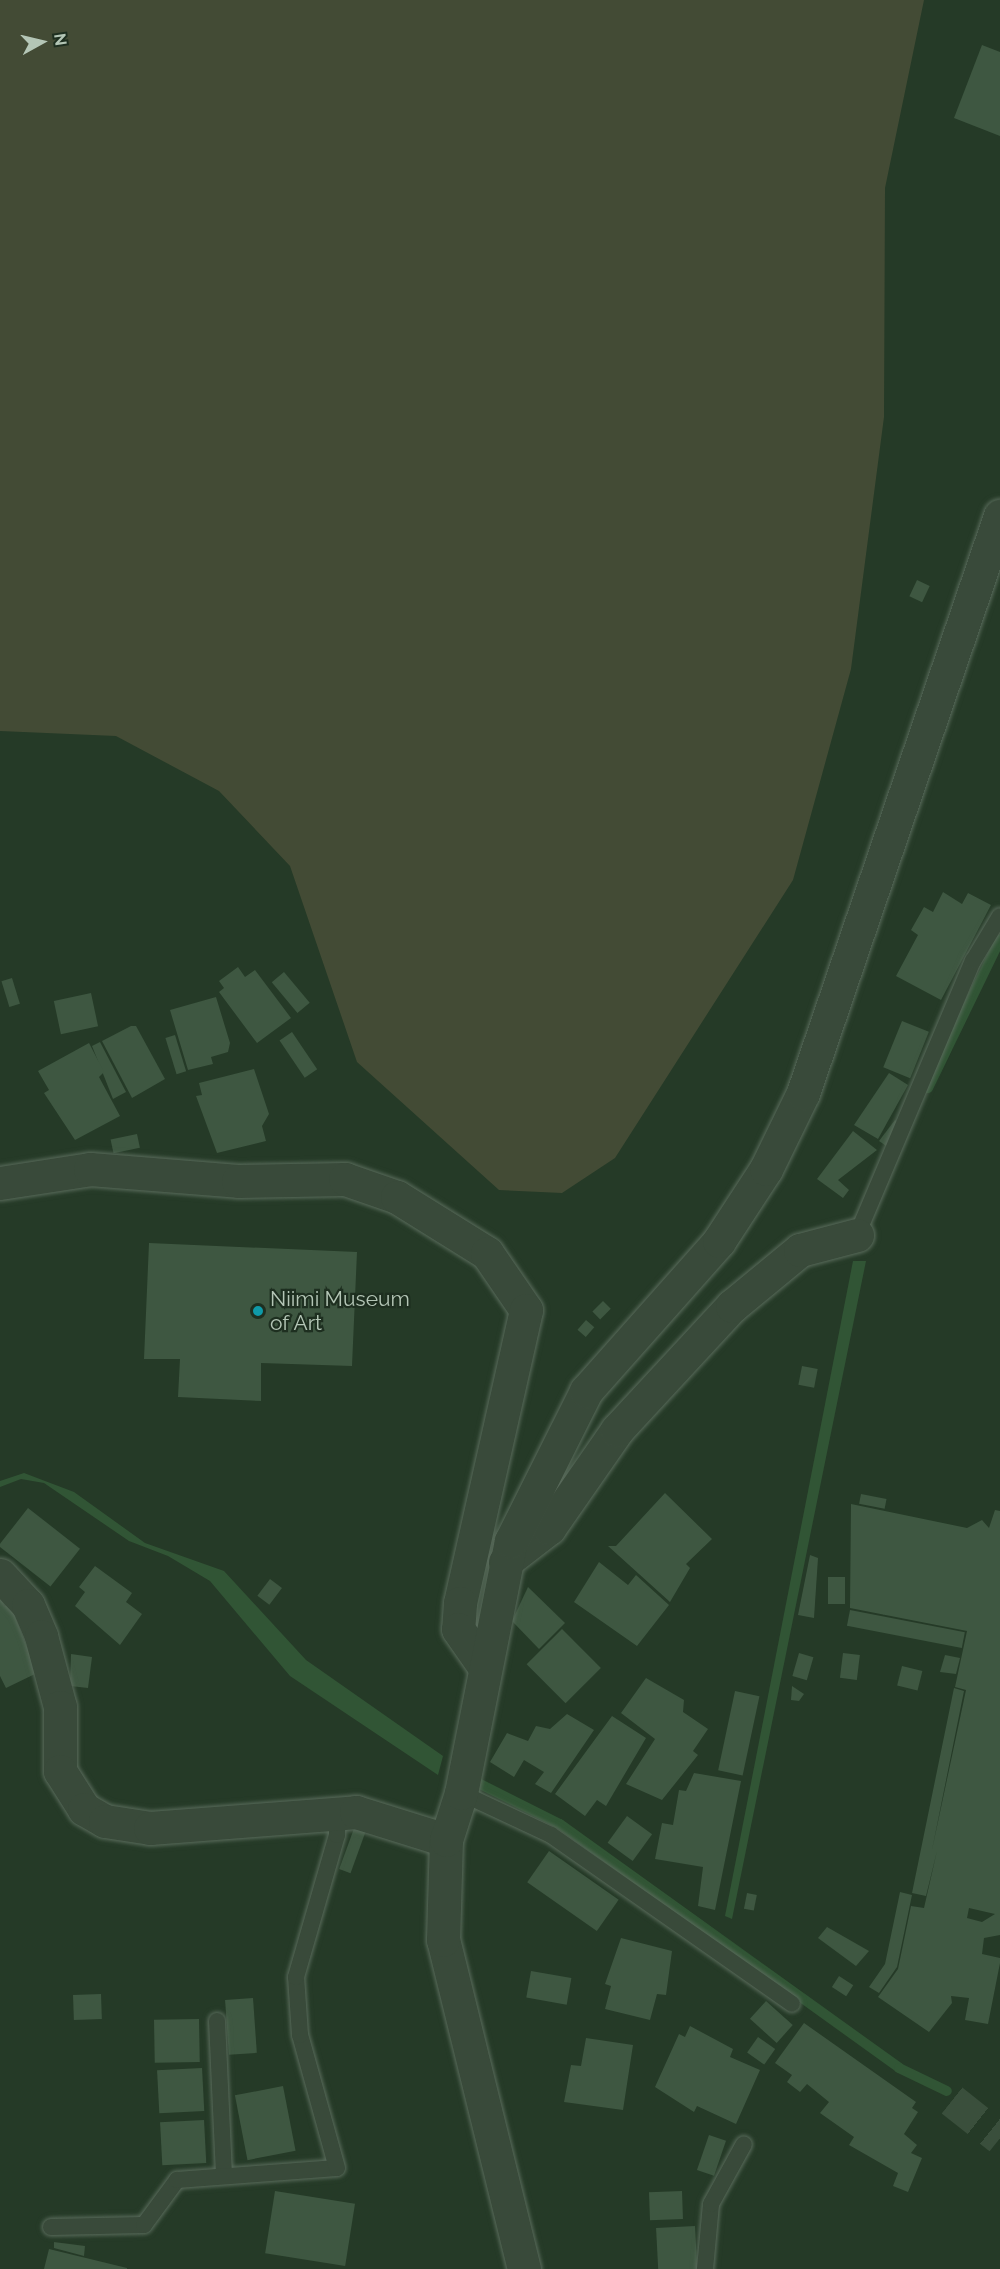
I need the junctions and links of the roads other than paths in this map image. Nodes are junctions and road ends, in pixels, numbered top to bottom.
1 (1000, 516) edge
2 (1000, 916) edge
3 (0, 1183) edge
4 (857, 1235) joint
5 (505, 1562) junction
6 (0, 1575) edge
7 (483, 1665) junction
8 (461, 1793) junction
9 (338, 1811) junction
10 (446, 1840) junction
11 (792, 2004) dead end
12 (217, 2021) dead end
13 (744, 2144) dead end
14 (224, 2176) junction
15 (51, 2227) dead end
16 (524, 2269) edge
17 (705, 2269) edge

1 - 5 street
2 - 4 lane
3 - 7 street
4 - 5 street
5 - 7 street
6 - 9 street
7 - 8 street
8 - 10 street
8 - 11 lane
9 - 10 street
9 - 14 lane
10 - 16 street
12 - 14 lane
13 - 17 lane
14 - 15 lane

